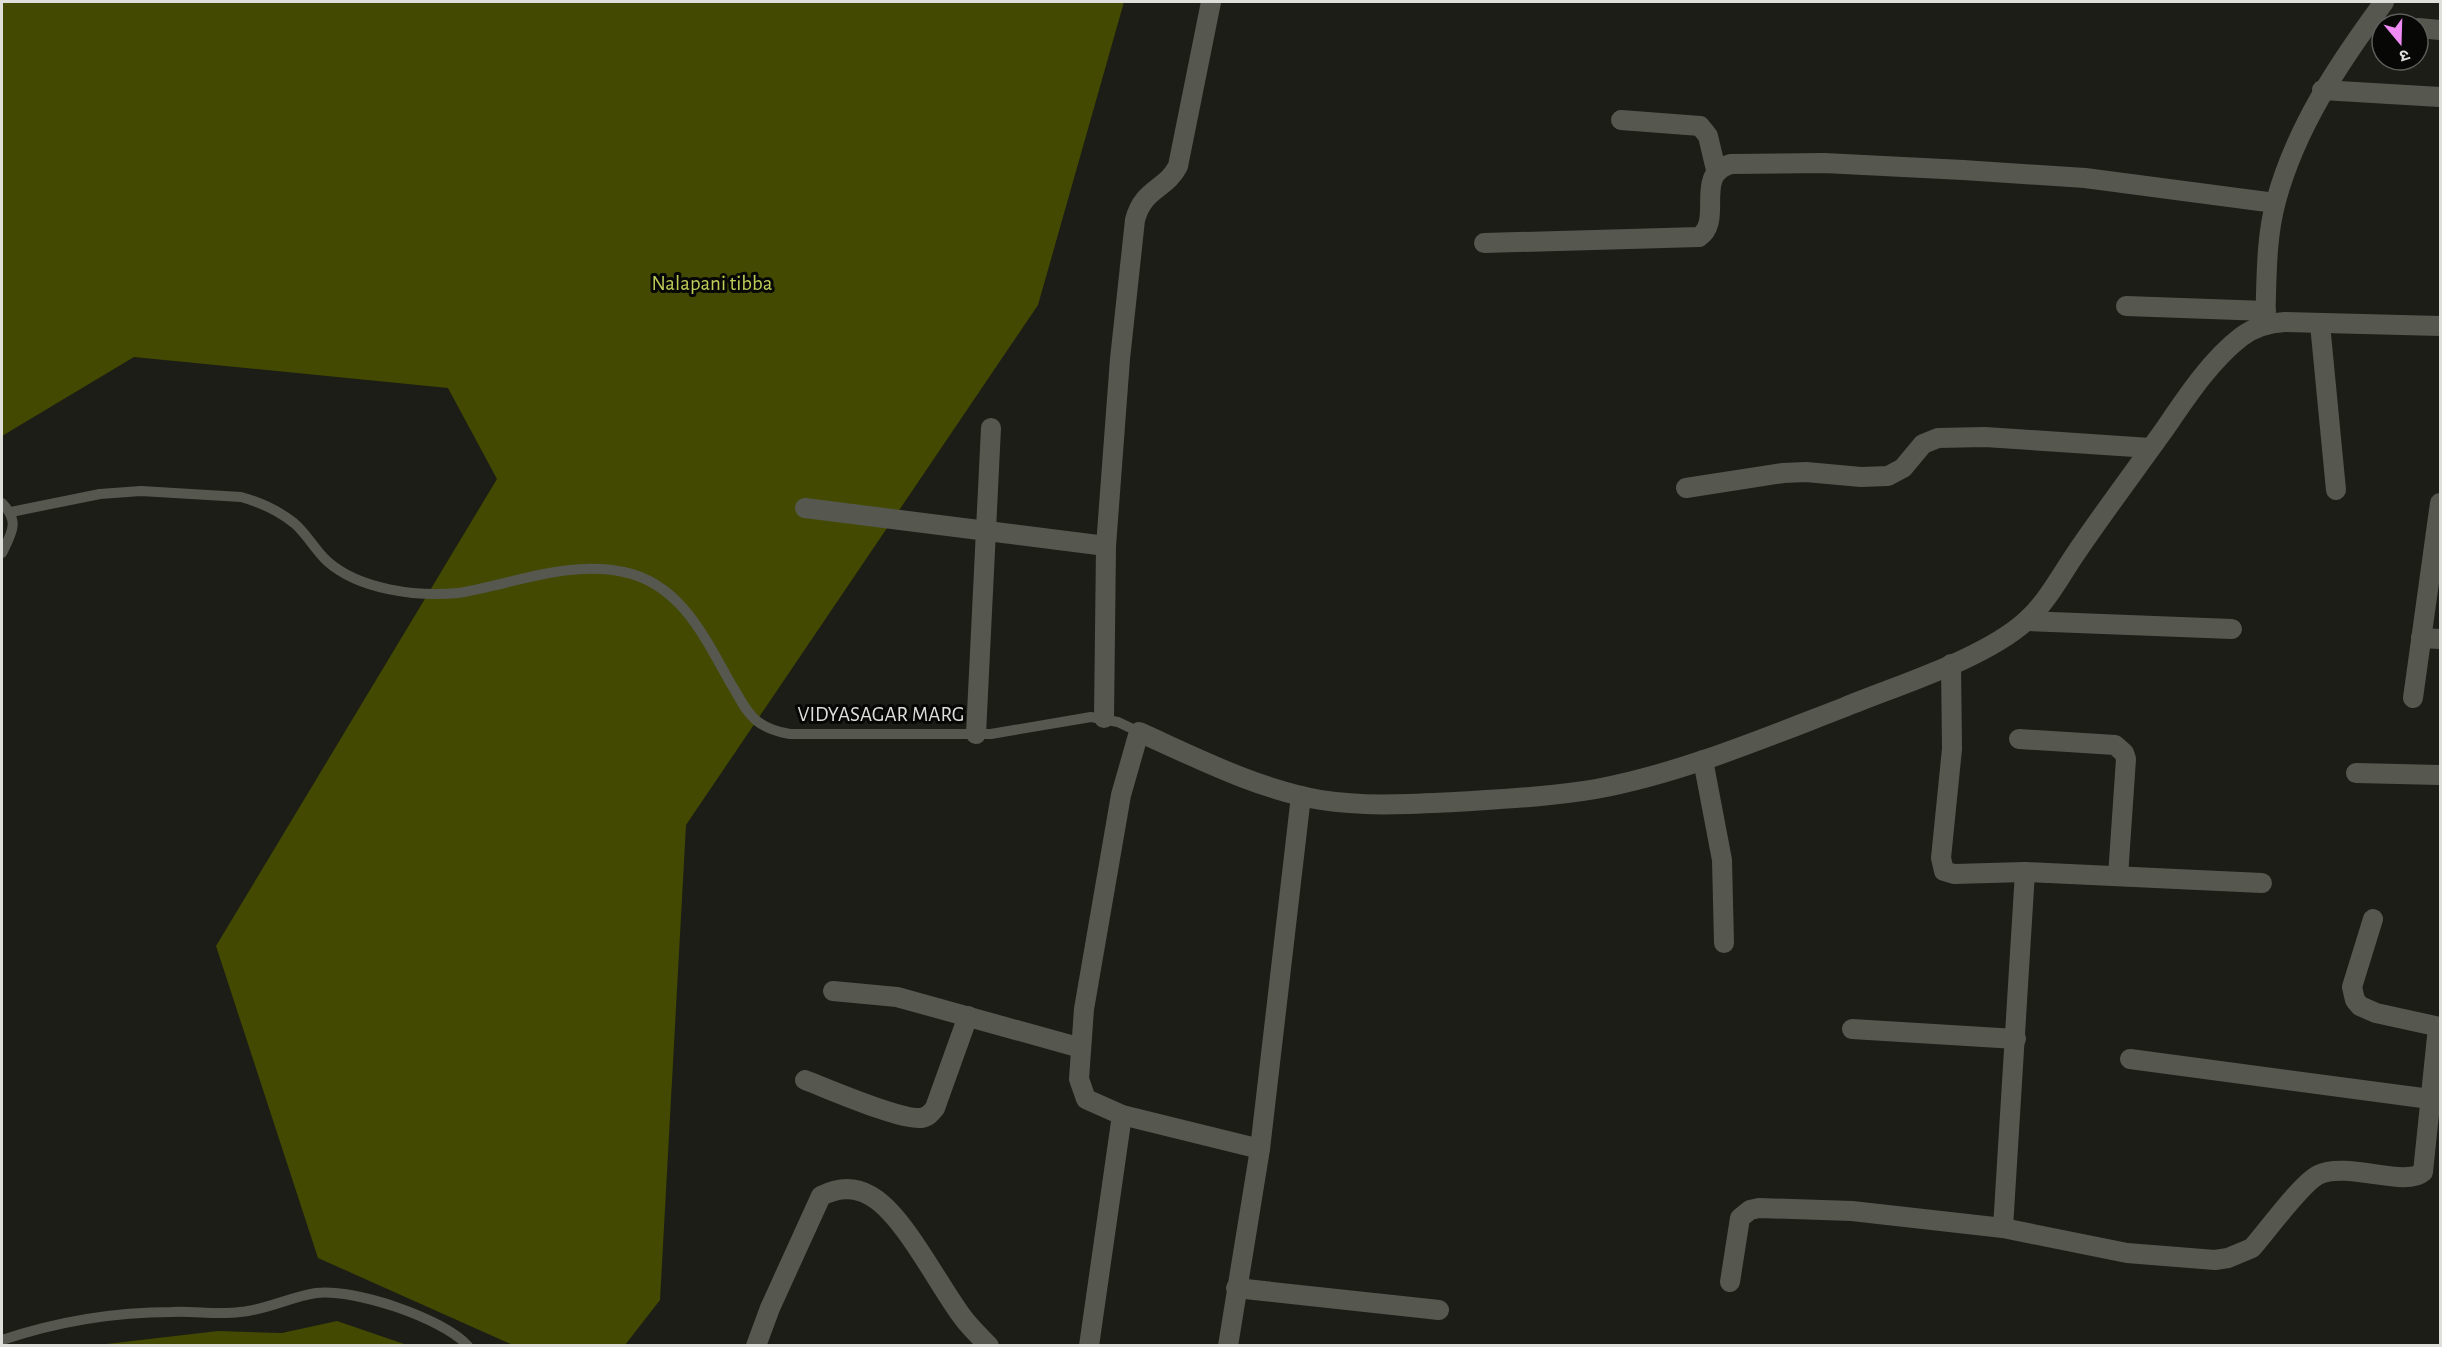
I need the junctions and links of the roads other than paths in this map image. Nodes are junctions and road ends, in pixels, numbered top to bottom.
1 (1211, 2) edge
2 (2370, 30) edge
3 (2322, 90) junction
4 (2440, 97) edge
5 (1621, 120) dead end
6 (1716, 170) junction
7 (2275, 203) junction
8 (1484, 243) dead end
9 (2126, 306) dead end
10 (2265, 318) junction
11 (2320, 324) junction
12 (2440, 326) edge
13 (991, 428) dead end
14 (2150, 448) junction
15 (1686, 488) dead end
16 (2336, 490) dead end
17 (2, 503) edge
18 (805, 508) dead end
19 (2440, 508) edge
20 (11, 513) junction
21 (986, 531) junction
22 (1106, 546) junction
23 (2, 553) edge
24 (2026, 621) junction
25 (2232, 630) dead end
26 (2431, 639) edge
27 (1951, 664) junction
28 (2413, 698) dead end
29 (1104, 718) junction
30 (1139, 732) junction
31 (976, 734) junction
32 (2019, 739) dead end
33 (1703, 760) junction
34 (2356, 773) dead end
35 (2440, 775) edge
36 (1301, 796) junction
37 (2025, 872) junction
38 (2118, 876) junction
39 (2262, 883) dead end
40 (2373, 919) dead end
41 (1724, 943) dead end
42 (833, 991) dead end
43 (968, 1016) junction
44 (2439, 1027) edge
45 (1852, 1029) dead end
46 (2016, 1039) junction
47 (1081, 1047) junction
48 (2130, 1059) dead end
49 (805, 1080) dead end
50 (2430, 1099) junction
51 (1122, 1115) junction
52 (1260, 1149) junction
53 (2003, 1228) junction
54 (1730, 1282) dead end
55 (1236, 1288) junction
56 (1439, 1310) dead end
57 (2, 1341) edge
58 (468, 1346) edge
59 (756, 1346) edge
60 (989, 1346) edge
61 (1089, 1346) edge
62 (1228, 1346) edge

1 - 22 street
2 - 3 street
3 - 4 street
3 - 7 street
5 - 6 street
6 - 7 street
6 - 8 street
7 - 10 street
9 - 10 street
10 - 11 street
10 - 14 street
11 - 12 street
11 - 16 street
13 - 21 street
14 - 15 street
14 - 24 street
17 - 20 lane
18 - 21 street
19 - 26 street
20 - 23 lane
20 - 31 lane, VIDYASAGAR MARG
21 - 22 street
21 - 31 street
22 - 29 street
24 - 25 street
24 - 27 street
26 - 28 street
27 - 33 street
27 - 37 street
29 - 30 lane, VIDYASAGAR MARG
29 - 31 lane, VIDYASAGAR MARG
30 - 36 street
30 - 47 street
32 - 38 street
33 - 36 street
33 - 41 street
34 - 35 street
36 - 52 street
37 - 38 street
37 - 46 street
38 - 39 street
40 - 44 street
42 - 43 street
43 - 47 street
43 - 49 street
44 - 50 street
45 - 46 street
46 - 53 street
47 - 51 street
48 - 50 street
50 - 53 street
51 - 52 street
51 - 61 street
52 - 55 street
53 - 54 street
55 - 56 street
55 - 62 street
57 - 58 lane
59 - 60 street

